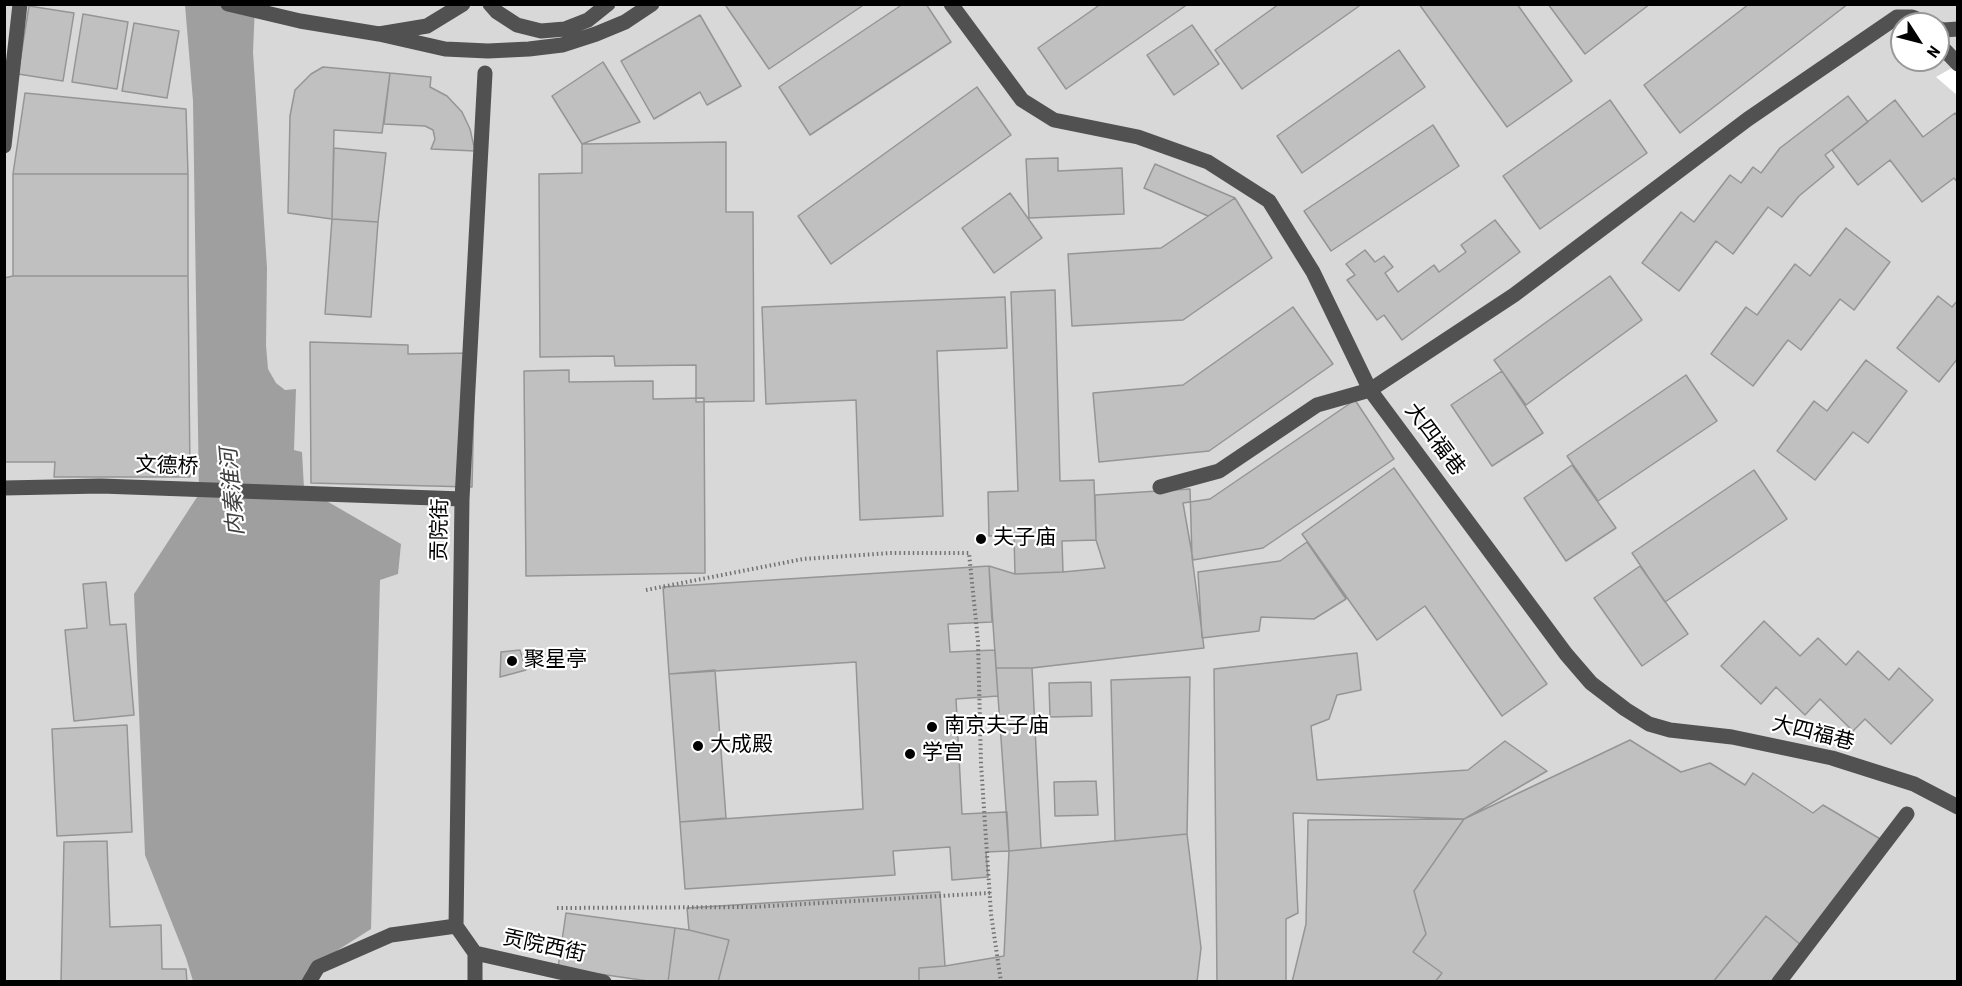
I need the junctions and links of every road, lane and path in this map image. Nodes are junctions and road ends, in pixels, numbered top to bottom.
1 (20, 4) edge
2 (228, 4) edge
3 (463, 4) edge
4 (490, 4) edge
5 (616, 4) edge
6 (652, 4) edge
7 (951, 4) edge
8 (608, 5) edge
9 (1890, 22) edge
10 (379, 34) junction
11 (485, 73) dead end
12 (4, 146) edge
13 (1370, 390) junction
14 (1160, 487) dead end
15 (4, 488) edge
16 (462, 499) junction
17 (646, 590) dead end
18 (1958, 807) edge
19 (1907, 814) dead end
20 (990, 893) junction
21 (557, 908) dead end
22 (456, 926) junction
23 (476, 953) junction
24 (309, 981) edge
25 (475, 981) edge
26 (604, 981) edge
27 (1001, 981) edge
28 (1779, 981) edge

1 - 12 street
2 - 10 street
3 - 10 street
4 - 8 street
5 - 8 street
6 - 10 street
7 - 13 street, 大四福巷
9 - 13 street
11 - 16 street, 贡院街
13 - 14 street
13 - 18 street, 大四福巷
15 - 16 street, 文德桥
16 - 22 street, 贡院街
17 - 20 path
19 - 28 street
20 - 21 path
20 - 27 path
22 - 23 street
22 - 24 street
23 - 25 street
23 - 26 street, 贡院西街

